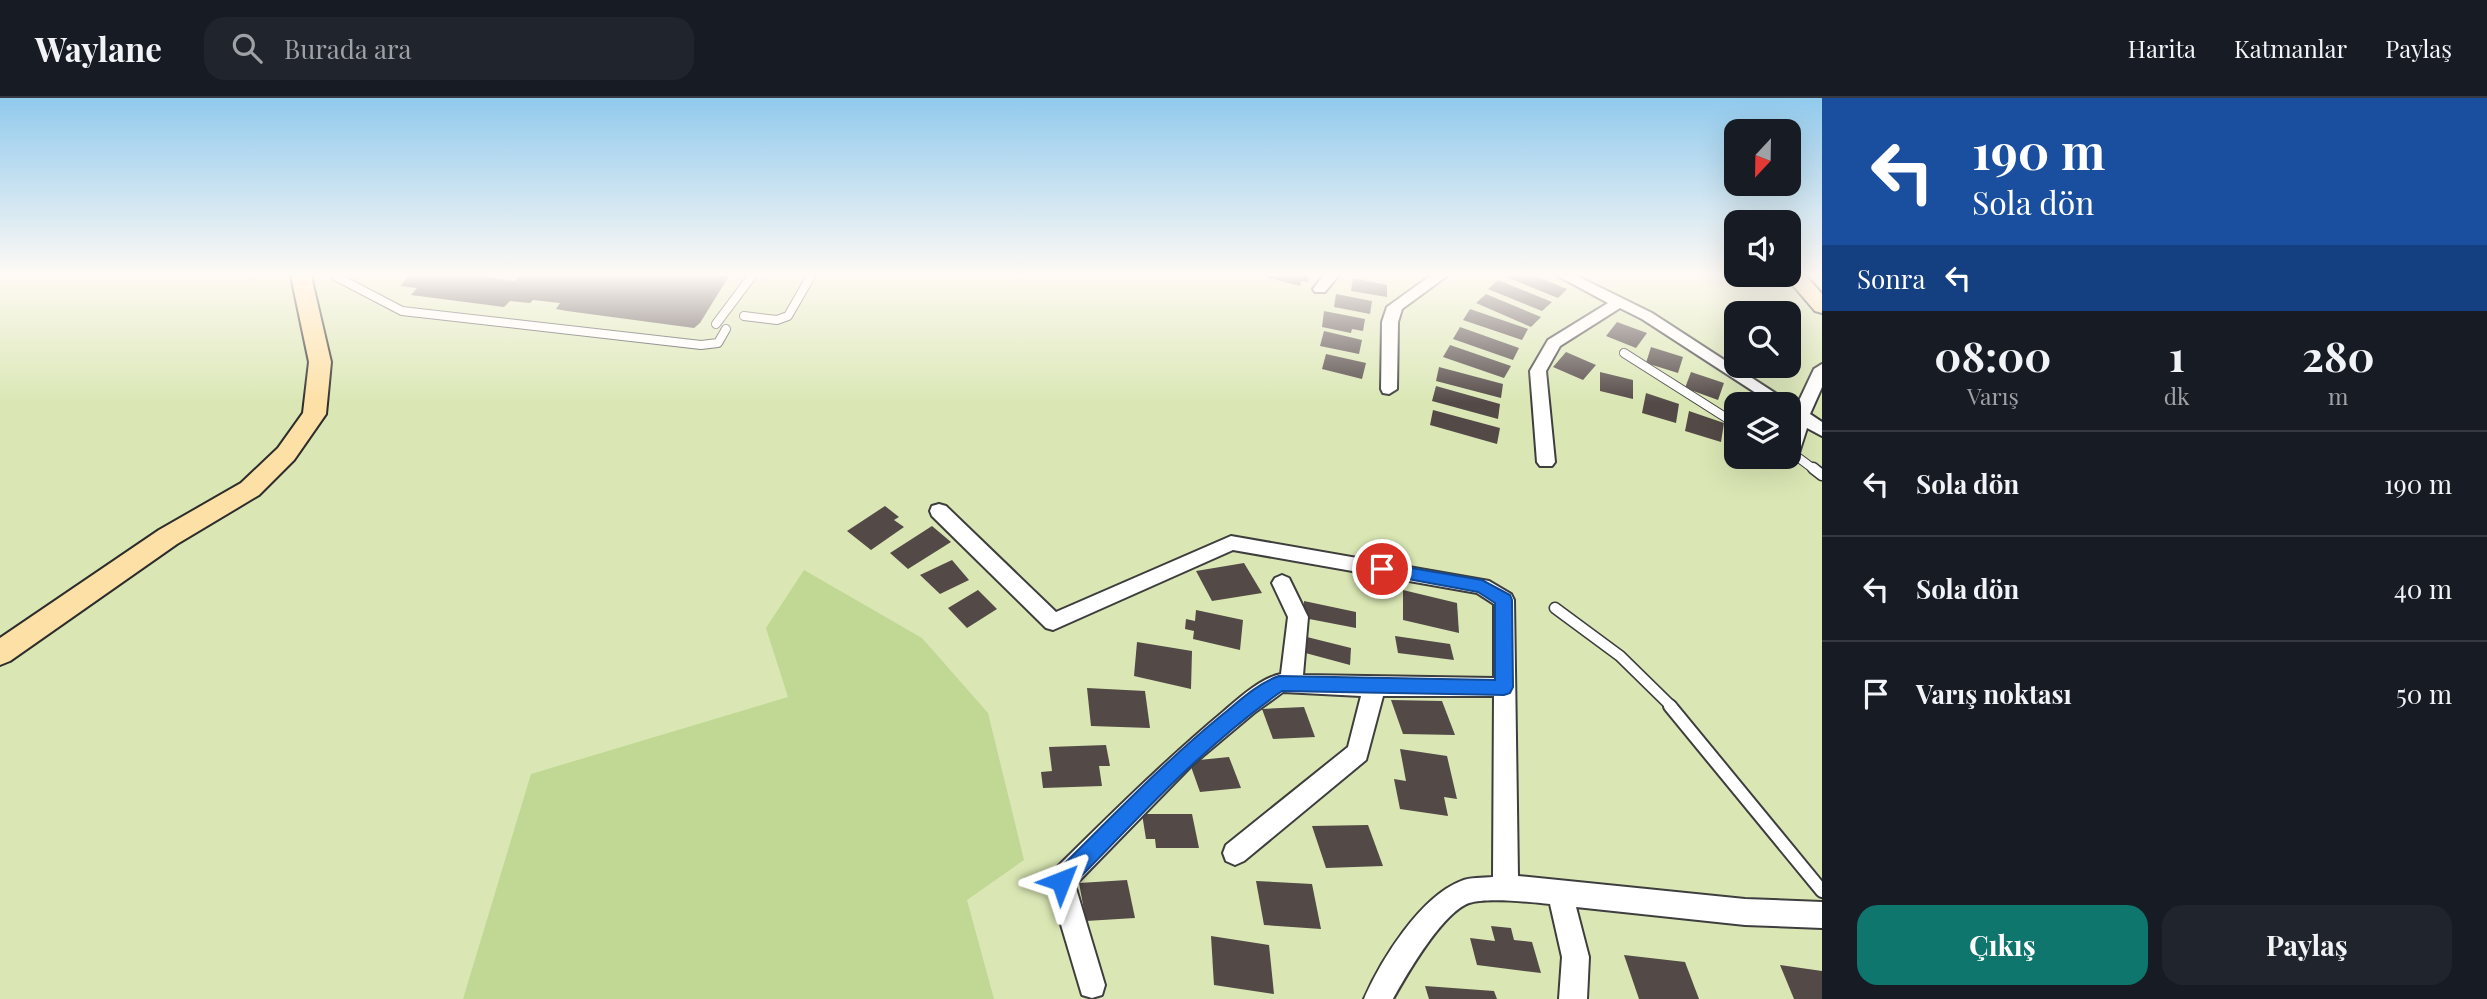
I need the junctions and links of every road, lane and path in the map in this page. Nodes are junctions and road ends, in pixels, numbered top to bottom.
1 (310, 318) edge
2 (464, 318) edge
3 (720, 318) edge
4 (761, 318) edge
5 (782, 318) edge
6 (1391, 318) edge
7 (1594, 318) edge
8 (1650, 318) edge
9 (716, 324) dead end
10 (726, 329) dead end
11 (1624, 353) dead end
12 (1822, 369) edge
13 (1389, 389) dead end
14 (1765, 392) edge
15 (1801, 402) edge
16 (1801, 415) edge
17 (1724, 418) edge
18 (1822, 430) edge
19 (1801, 459) edge
20 (1546, 462) dead end
21 (1822, 475) edge
22 (939, 510) dead end
23 (1282, 583) dead end
24 (1555, 608) dead end
25 (0, 653) edge
26 (1291, 683) junction
27 (1374, 687) junction
28 (1504, 687) junction
29 (1235, 853) dead end
30 (1506, 889) junction
31 (1822, 891) edge
32 (1559, 893) junction
33 (1822, 915) edge
34 (1092, 985) dead end
35 (1378, 999) edge
36 (1573, 999) edge

1 - 25 street
2 - 10 lane
3 - 9 lane
4 - 5 lane
6 - 13 street
7 - 20 street
8 - 14 street
11 - 17 lane
12 - 15 street
16 - 18 street
19 - 21 lane
22 - 28 street
23 - 26 street
24 - 31 lane
26 - 27 street
26 - 34 street
27 - 28 street
27 - 29 street
28 - 30 street
30 - 32 street
30 - 35 street
32 - 33 street
32 - 36 street

